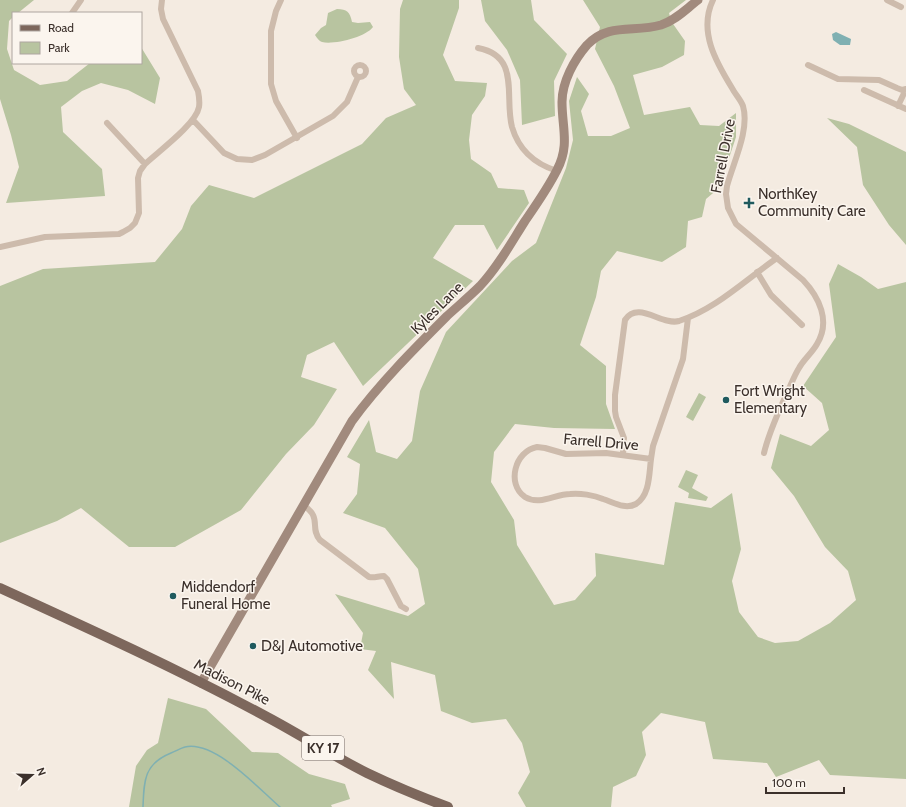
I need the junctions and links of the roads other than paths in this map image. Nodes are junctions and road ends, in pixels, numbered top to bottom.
1 (81, 0) edge
2 (162, 0) edge
3 (281, 0) edge
4 (698, 0) edge
5 (713, 0) edge
6 (887, 0) edge
7 (901, 7) dead end
8 (73, 12) edge
9 (478, 48) dead end
10 (808, 65) dead end
11 (358, 77) dead end
12 (906, 89) edge
13 (864, 90) dead end
14 (898, 106) junction
15 (906, 109) edge
16 (193, 120) junction
17 (107, 122) dead end
18 (297, 138) junction
19 (145, 164) junction
20 (556, 171) junction
21 (0, 247) edge
22 (777, 258) junction
23 (757, 272) junction
24 (688, 318) junction
25 (802, 325) dead end
26 (764, 453) dead end
27 (623, 455) junction
28 (651, 459) junction
29 (303, 505) junction
30 (0, 588) edge
31 (406, 609) dead end
32 (201, 683) junction
33 (448, 807) edge

1 - 8 street
2 - 16 street
3 - 18 street
4 - 20 main road, Kyles Lane
5 - 22 street, Farrell Drive
6 - 7 street
9 - 20 street
10 - 12 street
11 - 18 street
12 - 14 street
13 - 14 street
14 - 15 street
16 - 18 street
16 - 19 street
17 - 19 street
19 - 21 street
20 - 29 main road, Kyles Lane
22 - 23 street
22 - 26 street, Farrell Drive
23 - 24 street
23 - 25 street
24 - 27 street
24 - 28 street, Farrell Drive
27 - 28 street, Farrell Drive
27 - 28 street, Farrell Drive
29 - 31 street
29 - 32 main road, Kyles Lane
30 - 32 main road, Madison Pike / KY 17
32 - 33 main road, Madison Pike / KY 17

